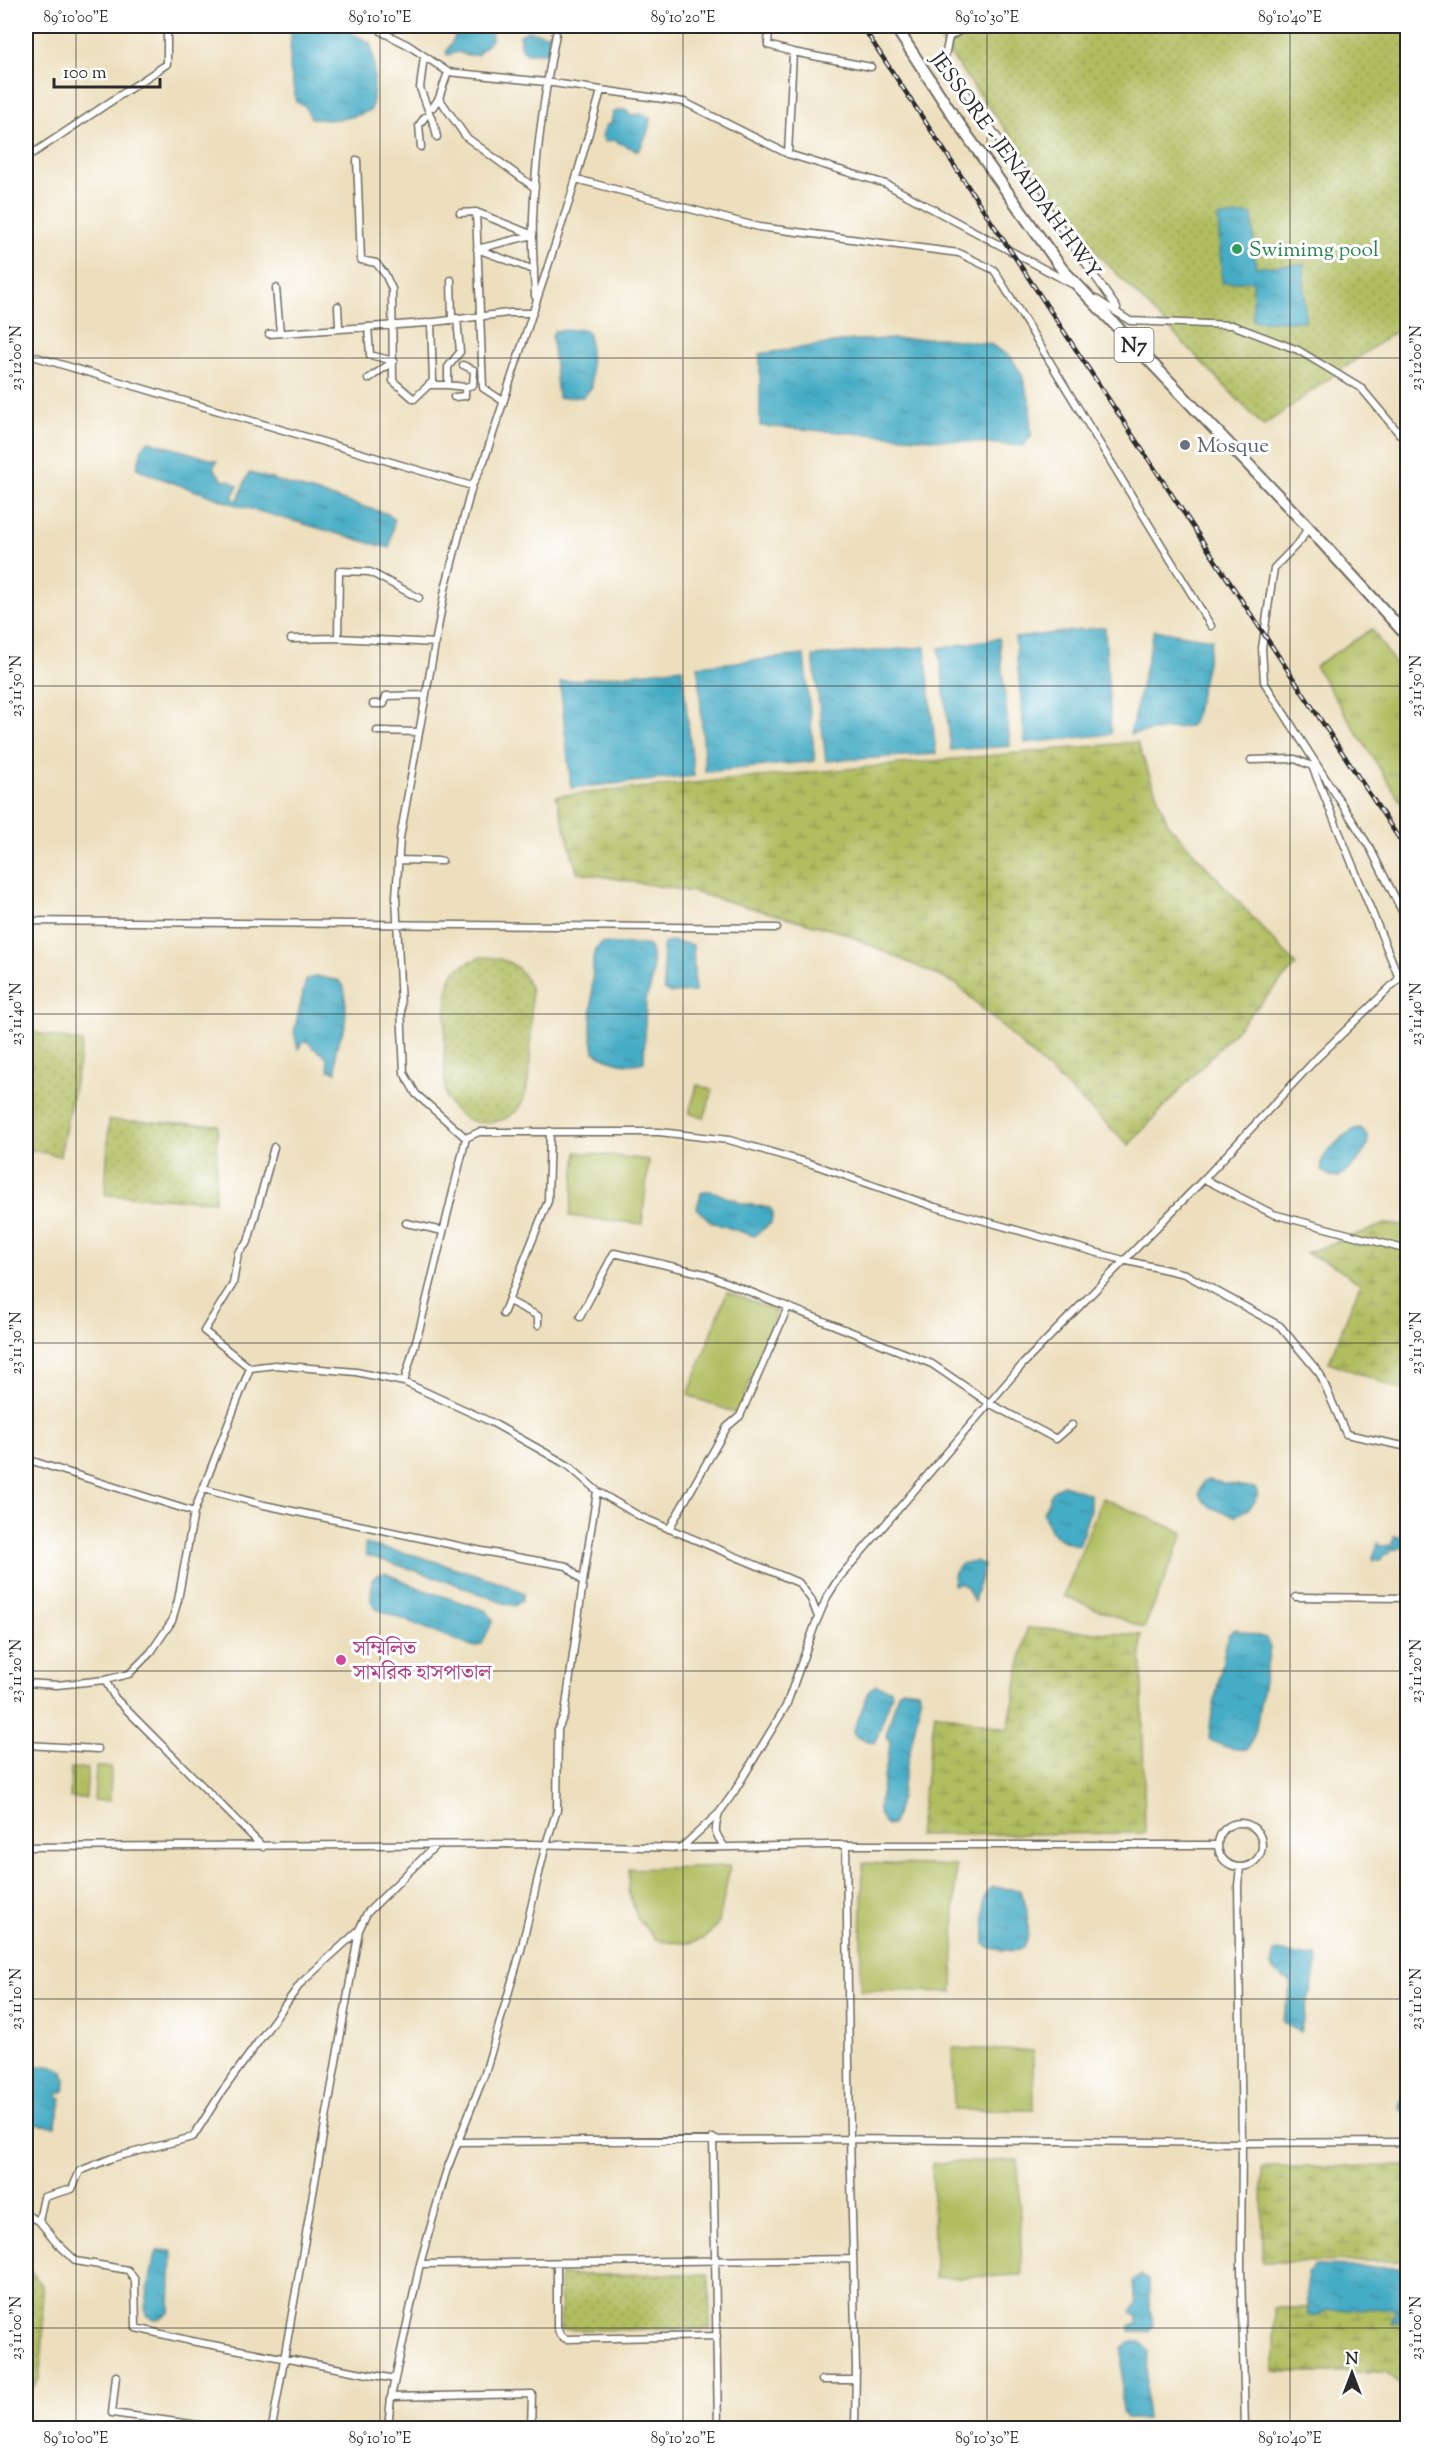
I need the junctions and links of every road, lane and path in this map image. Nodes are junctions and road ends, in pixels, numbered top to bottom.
1 (168, 26) edge
2 (379, 26) edge
3 (769, 26) edge
4 (895, 26) edge
5 (921, 26) edge
6 (968, 26) edge
7 (556, 34) dead end
8 (901, 36) junction
9 (793, 52) junction
10 (424, 56) junction
11 (871, 67) dead end
12 (448, 72) junction
13 (546, 82) junction
14 (601, 91) junction
15 (439, 98) junction
16 (433, 106) dead end
17 (425, 117) dead end
18 (436, 137) dead end
19 (422, 147) dead end
20 (788, 154) junction
21 (26, 158) edge
22 (357, 160) dead end
23 (576, 179) junction
24 (535, 188) junction
25 (476, 212) junction
26 (460, 213) dead end
27 (533, 235) junction
28 (477, 249) junction
29 (534, 270) junction
30 (451, 280) dead end
31 (1078, 287) junction
32 (276, 288) dead end
33 (535, 300) junction
34 (339, 306) dead end
35 (1118, 308) dead end
36 (531, 313) junction
37 (479, 316) junction
38 (455, 318) junction
39 (431, 322) junction
40 (393, 324) junction
41 (339, 327) junction
42 (368, 327) junction
43 (280, 333) junction
44 (269, 334) dead end
45 (26, 354) edge
46 (394, 361) junction
47 (463, 365) dead end
48 (368, 379) dead end
49 (448, 385) junction
50 (431, 386) junction
51 (465, 387) junction
52 (454, 397) dead end
53 (503, 401) junction
54 (1407, 444) edge
55 (472, 486) junction
56 (1308, 527) junction
57 (419, 598) dead end
58 (1211, 626) dead end
59 (1407, 637) edge
60 (338, 638) junction
61 (291, 639) dead end
62 (436, 643) junction
63 (426, 695) junction
64 (373, 704) dead end
65 (377, 731) dead end
66 (418, 732) junction
67 (1251, 760) dead end
68 (398, 860) junction
69 (442, 861) dead end
70 (26, 921) edge
71 (1407, 923) edge
72 (398, 924) junction
73 (777, 928) dead end
74 (1407, 970) edge
75 (1399, 978) junction
76 (550, 1131) junction
77 (466, 1138) junction
78 (274, 1147) dead end
79 (1204, 1179) junction
80 (406, 1223) dead end
81 (443, 1231) junction
82 (1407, 1250) edge
83 (1123, 1260) junction
84 (508, 1301) junction
85 (788, 1307) junction
86 (503, 1314) dead end
87 (580, 1317) dead end
88 (538, 1325) dead end
89 (250, 1368) junction
90 (404, 1382) junction
91 (989, 1403) junction
92 (1072, 1425) dead end
93 (1407, 1447) edge
94 (26, 1459) edge
95 (203, 1490) junction
96 (597, 1491) junction
97 (194, 1512) junction
98 (669, 1529) junction
99 (583, 1582) junction
100 (1296, 1597) dead end
101 (1407, 1598) edge
102 (818, 1617) junction
103 (105, 1680) junction
104 (26, 1683) edge
105 (26, 1745) edge
106 (98, 1749) dead end
107 (719, 1813) junction
108 (546, 1844) junction
109 (846, 1845) junction
110 (1218, 1845) junction
111 (436, 1846) junction
112 (26, 1847) edge
113 (263, 1847) junction
114 (725, 1847) junction
115 (681, 1848) junction
116 (1240, 1867) junction
117 (359, 1930) junction
118 (712, 2138) junction
119 (850, 2139) junction
120 (458, 2142) junction
121 (1407, 2142) edge
122 (1242, 2143) junction
123 (26, 2215) edge
124 (39, 2221) junction
125 (853, 2259) junction
126 (716, 2262) junction
127 (557, 2263) junction
128 (420, 2264) junction
129 (717, 2336) junction
130 (284, 2358) junction
131 (116, 2376) dead end
132 (395, 2379) junction
133 (822, 2380) dead end
134 (855, 2380) junction
135 (391, 2397) junction
136 (192, 2426) edge
137 (220, 2428) edge
138 (272, 2428) edge
139 (388, 2428) edge
140 (531, 2428) edge
141 (718, 2428) edge
142 (855, 2428) edge
143 (1245, 2428) edge

1 - 21 street
2 - 10 street
3 - 9 street
4 - 8 highway, JESSORE - JENAIDAH HWY / N7
5 - 8 street
6 - 35 street
7 - 13 street
8 - 31 highway, JESSORE - JENAIDAH HWY / N7
9 - 11 street
9 - 20 street
10 - 12 street
10 - 18 street
12 - 13 street
12 - 15 street
13 - 14 street
13 - 24 street
14 - 20 street
14 - 23 street
15 - 16 street
15 - 24 street
17 - 19 street
20 - 31 street
22 - 40 street
23 - 33 street
23 - 58 street
24 - 27 street
25 - 26 street
25 - 27 street
25 - 28 street
27 - 28 street
27 - 29 street
28 - 29 street
28 - 37 street
29 - 33 street
30 - 38 street
31 - 54 street
31 - 56 highway, JESSORE - JENAIDAH HWY / N7
32 - 43 street
33 - 36 street
34 - 41 street
36 - 37 street
36 - 53 street
37 - 38 street
37 - 53 street
38 - 39 street
38 - 49 street
39 - 40 street
39 - 50 street
40 - 42 street
40 - 46 street
41 - 42 street
41 - 43 street
42 - 46 street
43 - 44 street
45 - 55 street
46 - 48 street
46 - 50 street
47 - 51 street
49 - 50 street
49 - 51 street
51 - 52 street
53 - 55 street
55 - 62 street
56 - 59 highway, JESSORE - JENAIDAH HWY / N7
56 - 71 street
57 - 60 street
60 - 61 street
60 - 62 street
62 - 63 street
63 - 64 street
63 - 66 street
65 - 66 street
66 - 68 street
67 - 75 street
68 - 69 street
68 - 72 street
70 - 72 street
72 - 73 street
72 - 77 street
74 - 75 street
75 - 79 street
76 - 77 street
76 - 83 street
76 - 84 street
77 - 81 street
78 - 89 street
79 - 82 street
79 - 83 street
80 - 81 street
81 - 90 street
83 - 91 street
83 - 93 street
84 - 86 street
84 - 88 street
85 - 87 street
85 - 91 street
85 - 98 street
89 - 90 street
89 - 95 street
90 - 96 street
91 - 92 street
91 - 102 street
94 - 97 street
95 - 97 street
95 - 99 street
96 - 98 street
96 - 99 street
97 - 103 street
98 - 102 street
99 - 108 street
100 - 101 street
102 - 107 street
103 - 104 street
103 - 113 street
105 - 106 street
107 - 114 street
107 - 115 street
108 - 111 street
108 - 115 street
108 - 120 street
109 - 110 street
109 - 114 street
109 - 119 street
110 - 116 street
110 - 116 street
111 - 113 street
111 - 117 street
112 - 113 street
114 - 115 street
116 - 122 street
117 - 124 street
117 - 130 street
118 - 119 street
118 - 120 street
118 - 126 street
119 - 122 street
119 - 125 street
120 - 128 street
121 - 122 street
122 - 143 street
123 - 124 street
124 - 130 street
125 - 126 street
125 - 134 street
126 - 127 street
126 - 129 street
127 - 128 street
127 - 129 street
128 - 132 street
129 - 141 street
130 - 132 street
130 - 138 street
131 - 136 street
132 - 135 street
133 - 134 street
134 - 142 street
135 - 139 street
135 - 140 street
136 - 137 street

